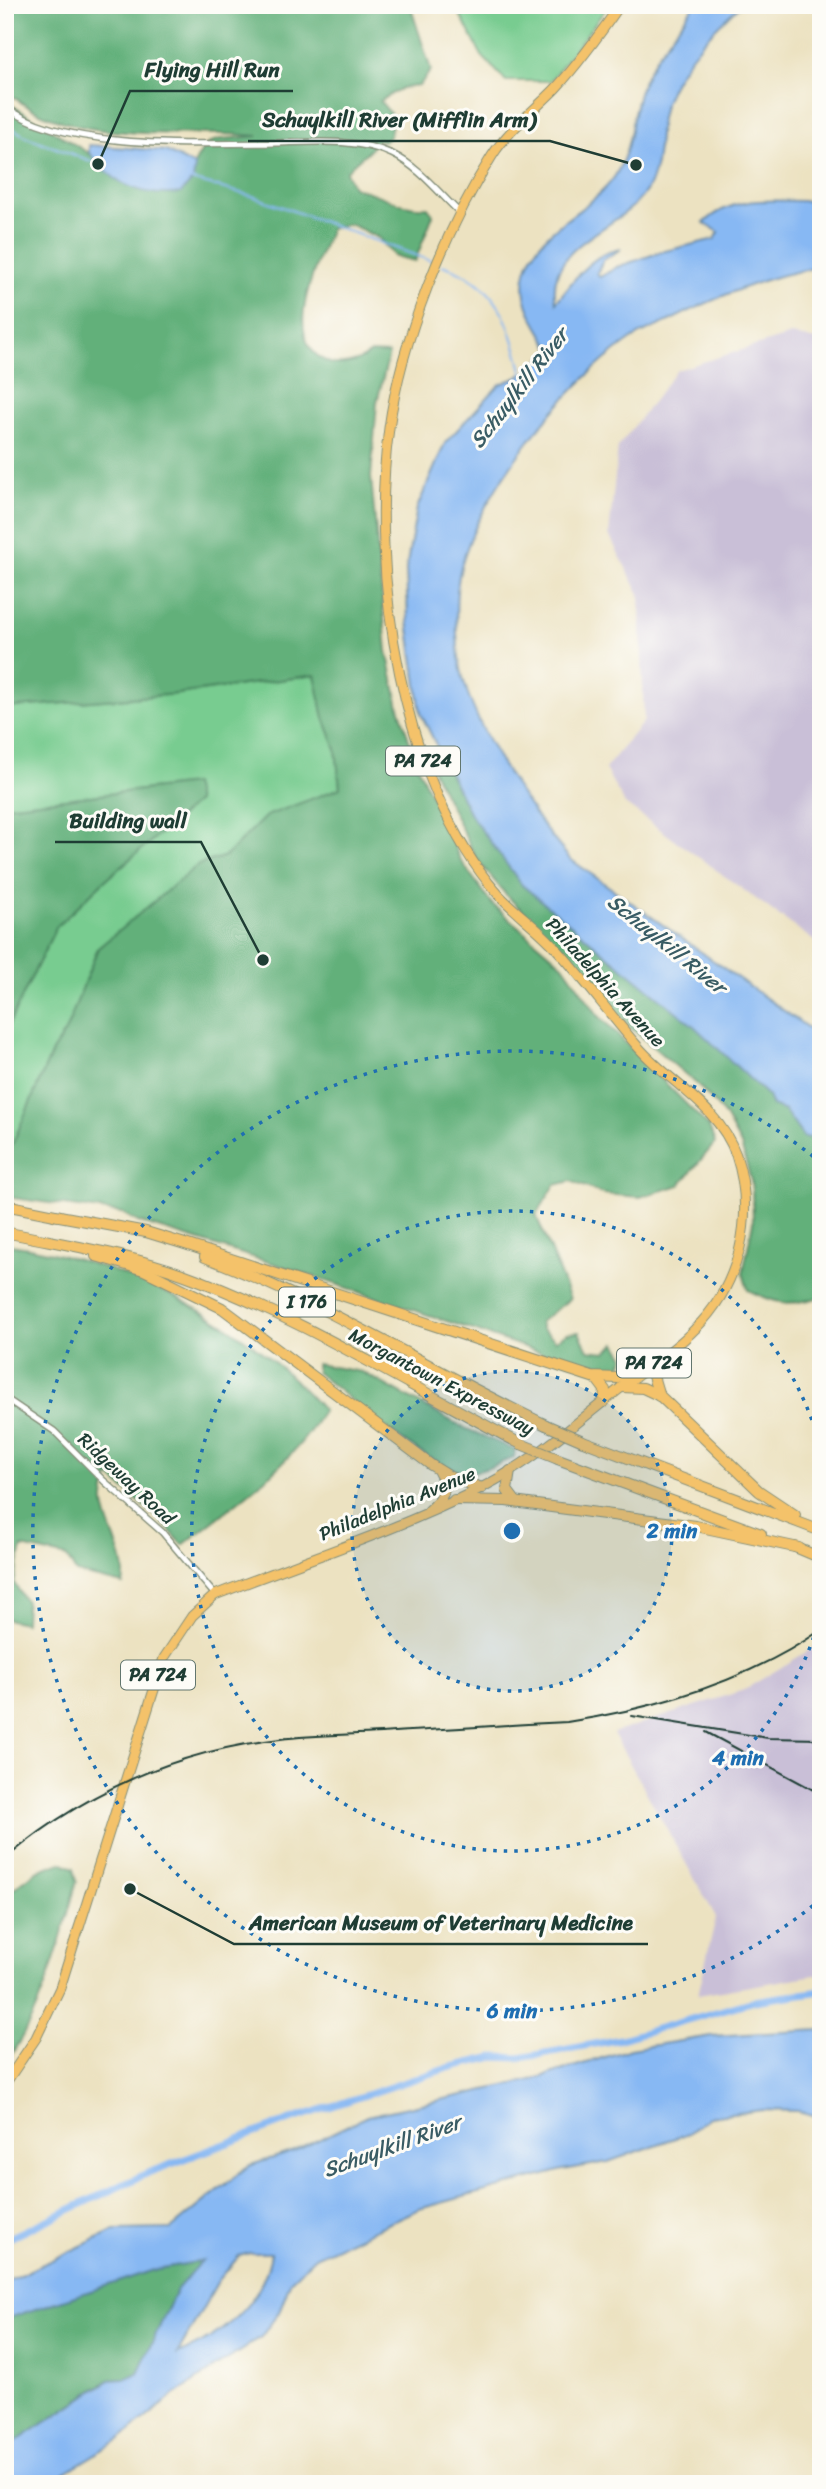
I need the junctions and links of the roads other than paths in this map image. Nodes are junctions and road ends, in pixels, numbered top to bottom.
1 (620, 5) edge
2 (5, 106) edge
3 (460, 213) junction
4 (5, 1205) edge
5 (54, 1214) junction
6 (5, 1231) edge
7 (49, 1241) junction
8 (655, 1362) junction
9 (645, 1370) junction
10 (596, 1377) junction
11 (622, 1387) junction
12 (660, 1396) junction
13 (5, 1398) edge
14 (604, 1402) junction
15 (437, 1469) junction
16 (510, 1471) junction
17 (482, 1488) junction
18 (454, 1500) junction
19 (517, 1503) junction
20 (429, 1511) junction
21 (820, 1530) edge
22 (799, 1548) junction
23 (821, 1558) edge
24 (215, 1595) junction
25 (5, 2084) edge

1 - 3 main road, Philadelphia Avenue / PA 724
2 - 3 street
3 - 8 main road, Philadelphia Avenue / PA 724
4 - 5 highway, Morgantown Expressway / I 176
5 - 10 highway
5 - 21 highway, Morgantown Expressway / I 176, bridge
6 - 7 highway, Morgantown Expressway / I 176
7 - 15 highway
7 - 22 highway, Morgantown Expressway / I 176, bridge
8 - 9 main road, Philadelphia Avenue / PA 724
8 - 12 highway
9 - 10 highway
9 - 11 main road, Philadelphia Avenue / PA 724
10 - 14 highway
11 - 12 highway
11 - 14 main road, Philadelphia Avenue / PA 724
12 - 21 highway
13 - 24 street, Ridgeway Road
14 - 16 main road, Philadelphia Avenue / PA 724
15 - 17 highway
15 - 20 highway
16 - 17 main road, Philadelphia Avenue / PA 724
16 - 19 highway
17 - 18 main road, Philadelphia Avenue / PA 724
18 - 19 highway
18 - 20 main road, Philadelphia Avenue / PA 724
19 - 22 highway
20 - 24 main road, Philadelphia Avenue / PA 724
22 - 23 highway, Morgantown Expressway / I 176
24 - 25 main road, Philadelphia Avenue / PA 724

